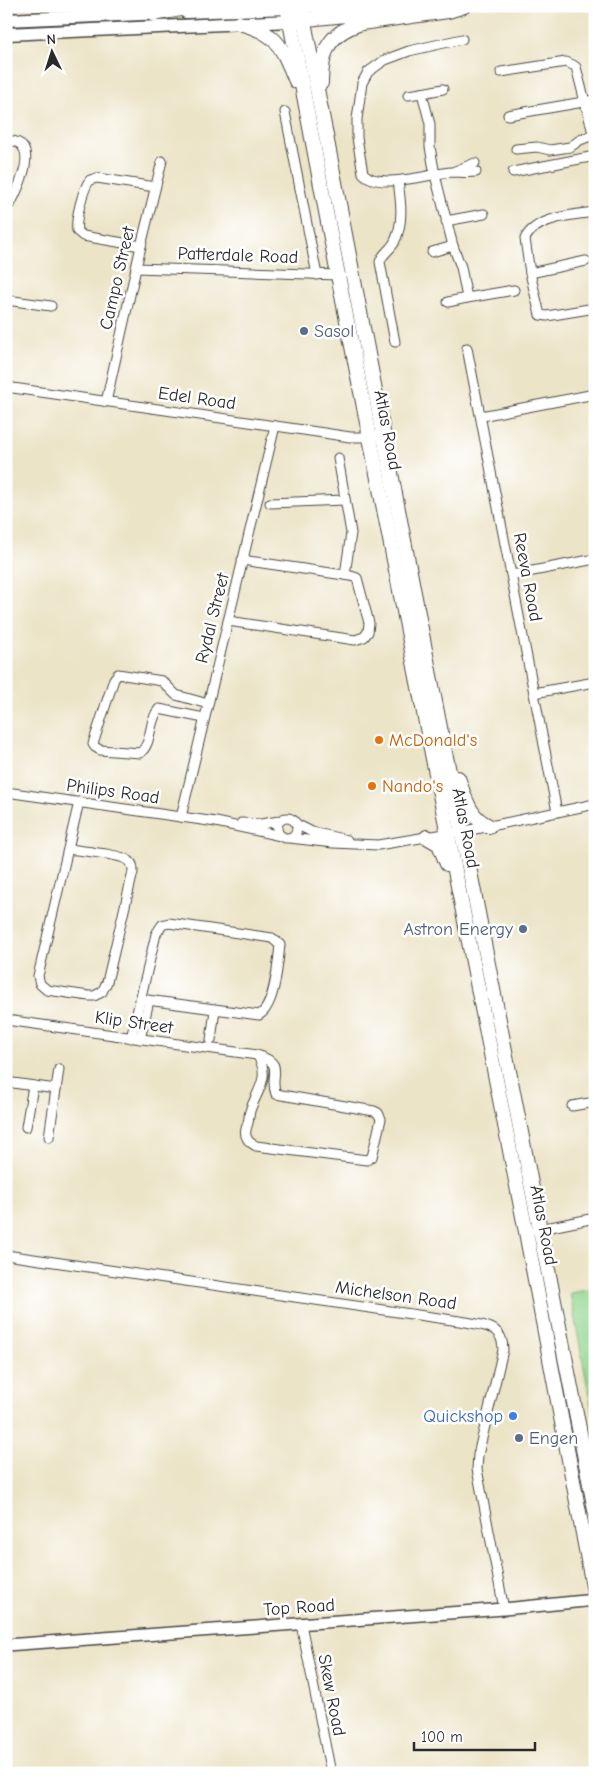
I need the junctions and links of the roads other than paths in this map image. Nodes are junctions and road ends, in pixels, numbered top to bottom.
1 (115, 6) edge
2 (197, 6) edge
3 (438, 6) edge
4 (464, 6) edge
5 (297, 11) edge
6 (153, 14) junction
7 (50, 18) junction
8 (6, 20) edge
9 (239, 23) junction
10 (6, 34) edge
11 (462, 39) dead end
12 (501, 72) dead end
13 (443, 89) dead end
14 (422, 93) junction
15 (408, 95) dead end
16 (595, 100) edge
17 (584, 101) junction
18 (307, 107) junction
19 (322, 110) junction
20 (285, 112) dead end
21 (508, 114) dead end
22 (594, 138) edge
23 (6, 140) edge
24 (516, 150) dead end
25 (595, 156) edge
26 (162, 161) dead end
27 (475, 168) dead end
28 (513, 172) dead end
29 (435, 175) junction
30 (398, 181) junction
31 (155, 187) junction
32 (11, 203) dead end
33 (595, 212) edge
34 (484, 214) dead end
35 (446, 221) junction
36 (141, 246) junction
37 (452, 246) junction
38 (432, 252) dead end
39 (586, 261) dead end
40 (136, 268) junction
41 (530, 273) junction
42 (317, 275) junction
43 (338, 275) junction
44 (514, 290) dead end
45 (467, 298) junction
46 (6, 300) edge
47 (448, 302) dead end
48 (51, 306) dead end
49 (595, 308) edge
50 (395, 342) dead end
51 (467, 348) dead end
52 (6, 387) edge
53 (595, 394) edge
54 (106, 402) junction
55 (481, 416) junction
56 (275, 426) junction
57 (377, 437) junction
58 (338, 458) dead end
59 (345, 500) junction
60 (270, 503) dead end
61 (595, 559) edge
62 (242, 560) junction
63 (345, 575) junction
64 (512, 576) junction
65 (228, 621) junction
66 (595, 682) edge
67 (534, 693) junction
68 (208, 704) junction
69 (204, 718) junction
70 (442, 738) junction
71 (6, 792) edge
72 (79, 802) junction
73 (595, 804) edge
74 (557, 812) junction
75 (181, 817) junction
76 (279, 821) junction
77 (216, 822) junction
78 (296, 824) junction
79 (489, 826) junction
80 (455, 832) junction
81 (285, 837) junction
82 (427, 837) junction
83 (352, 843) junction
84 (69, 849) junction
85 (461, 900) junction
86 (145, 1000) junction
87 (215, 1010) junction
88 (6, 1020) edge
89 (130, 1038) junction
90 (140, 1039) junction
91 (211, 1040) dead end
92 (258, 1056) junction
93 (59, 1069) dead end
94 (6, 1082) edge
95 (33, 1086) junction
96 (56, 1089) junction
97 (595, 1102) edge
98 (572, 1106) dead end
99 (26, 1128) dead end
100 (49, 1137) dead end
101 (595, 1218) edge
102 (533, 1231) junction
103 (6, 1255) edge
104 (595, 1510) edge
105 (595, 1598) edge
106 (504, 1609) junction
107 (301, 1624) junction
108 (6, 1645) edge
109 (331, 1773) edge

1 - 7 main road
2 - 6 main road
3 - 5 main road
4 - 19 main road
5 - 6 main road
5 - 9 main road
5 - 18 main road, Atlas Road
5 - 19 main road, Atlas Road
6 - 7 main road
7 - 8 main road
9 - 10 main road
9 - 18 main road
11 - 30 street
12 - 17 street
13 - 14 street
14 - 15 street
14 - 29 street
16 - 17 street
17 - 21 street
17 - 22 street
18 - 43 main road, Atlas Road
19 - 57 main road, Atlas Road
20 - 42 street
22 - 24 street
23 - 32 street
25 - 28 street
26 - 31 street, Campo Street
27 - 29 street
29 - 30 street
29 - 35 street
30 - 50 street
31 - 36 street, Campo Street
31 - 36 street
33 - 41 street
34 - 35 street
35 - 37 street
36 - 40 street, Campo Street
37 - 38 street
37 - 45 street
39 - 41 street
40 - 42 street, Patterdale Road
40 - 54 street, Campo Street
41 - 49 street
42 - 43 street, Patterdale Road
43 - 57 main road, Atlas Road
44 - 45 street
45 - 47 street
46 - 48 street
51 - 55 street, Reeva Road
52 - 54 street, Edel Road
53 - 55 street
54 - 56 street, Edel Road
55 - 64 street, Reeva Road
56 - 57 street, Edel Road
56 - 62 street, Rydal Street
57 - 70 main road, Atlas Road
57 - 80 main road, Atlas Road
58 - 59 street
59 - 60 street
59 - 63 street
61 - 64 street
62 - 63 street
62 - 65 street, Rydal Street
63 - 65 street
64 - 67 street, Reeva Road
65 - 68 street, Rydal Street
66 - 67 street
67 - 74 street, Reeva Road
68 - 69 street, Rydal Street
68 - 69 street
69 - 75 street, Rydal Street
70 - 79 main road
70 - 80 main road, Atlas Road
71 - 72 street, Philips Road
72 - 75 street, Philips Road
72 - 84 street
73 - 74 street, Philips Road
74 - 79 street, Philips Road
75 - 77 street, Philips Road
76 - 77 street, Philips Road
76 - 78 street
76 - 81 street
77 - 81 street, Philips Road
78 - 81 street
78 - 83 street, Philips Road
79 - 80 street, Philips Road
80 - 82 street, Philips Road
80 - 85 main road, Atlas Road
80 - 102 main road, Atlas Road
81 - 83 street, Philips Road
82 - 83 street, Philips Road
82 - 85 main road
84 - 84 street
85 - 102 main road, Atlas Road
86 - 87 street
86 - 87 street
86 - 89 street
86 - 90 street
87 - 91 street
88 - 89 street, Klip Street
89 - 90 street, Klip Street
90 - 92 street, Klip Street
92 - 92 street
93 - 96 street
94 - 95 street
95 - 96 street
95 - 99 street
96 - 100 street
97 - 98 street
101 - 102 street
102 - 104 main road, Atlas Road
102 - 105 main road, Atlas Road
103 - 106 street, Michelson Road
105 - 106 street, Top Road
106 - 107 street, Top Road
107 - 108 street, Top Road
107 - 109 street, Skew Road

